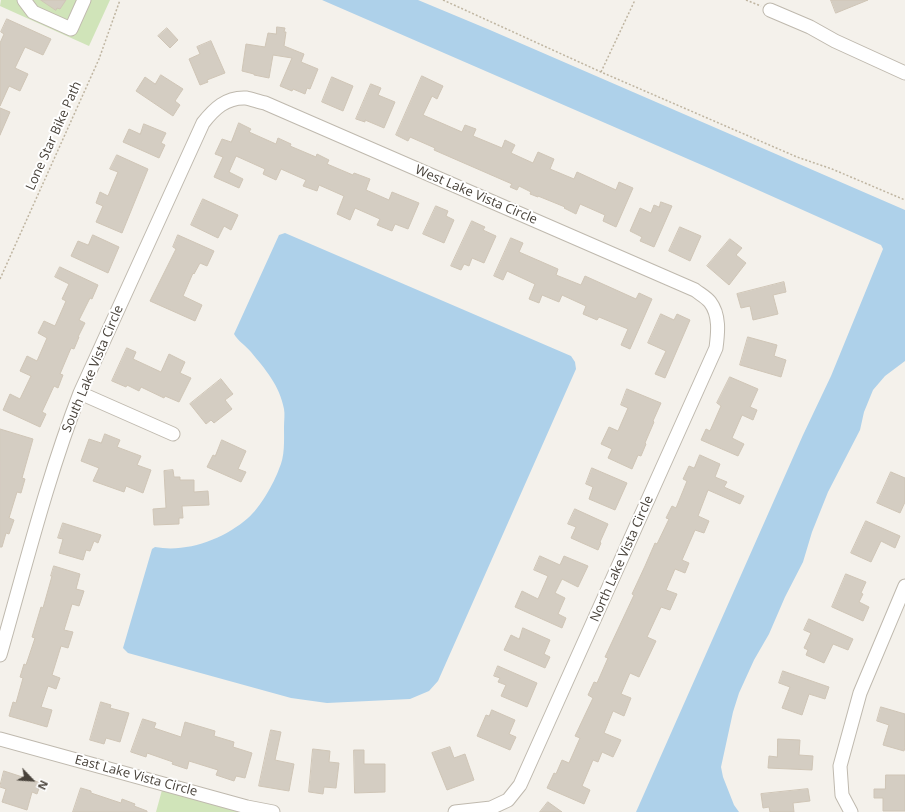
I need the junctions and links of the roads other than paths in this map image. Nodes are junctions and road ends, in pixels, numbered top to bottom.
1 (24, 0) edge
2 (84, 0) edge
3 (770, 10) road end
4 (905, 73) edge
5 (226, 101) joint
6 (715, 312) joint
7 (80, 393) junction
8 (172, 434) dead end
9 (905, 586) edge
10 (0, 656) edge
11 (0, 739) edge
12 (273, 812) edge
13 (455, 812) edge
14 (851, 812) edge

1 - 2 street
3 - 4 street
5 - 6 street, West Lake Vista Circle
5 - 7 street, South Lake Vista Circle
6 - 13 street, North Lake Vista Circle
7 - 8 street
7 - 10 street, South Lake Vista Circle
9 - 14 street
11 - 12 street, East Lake Vista Circle

